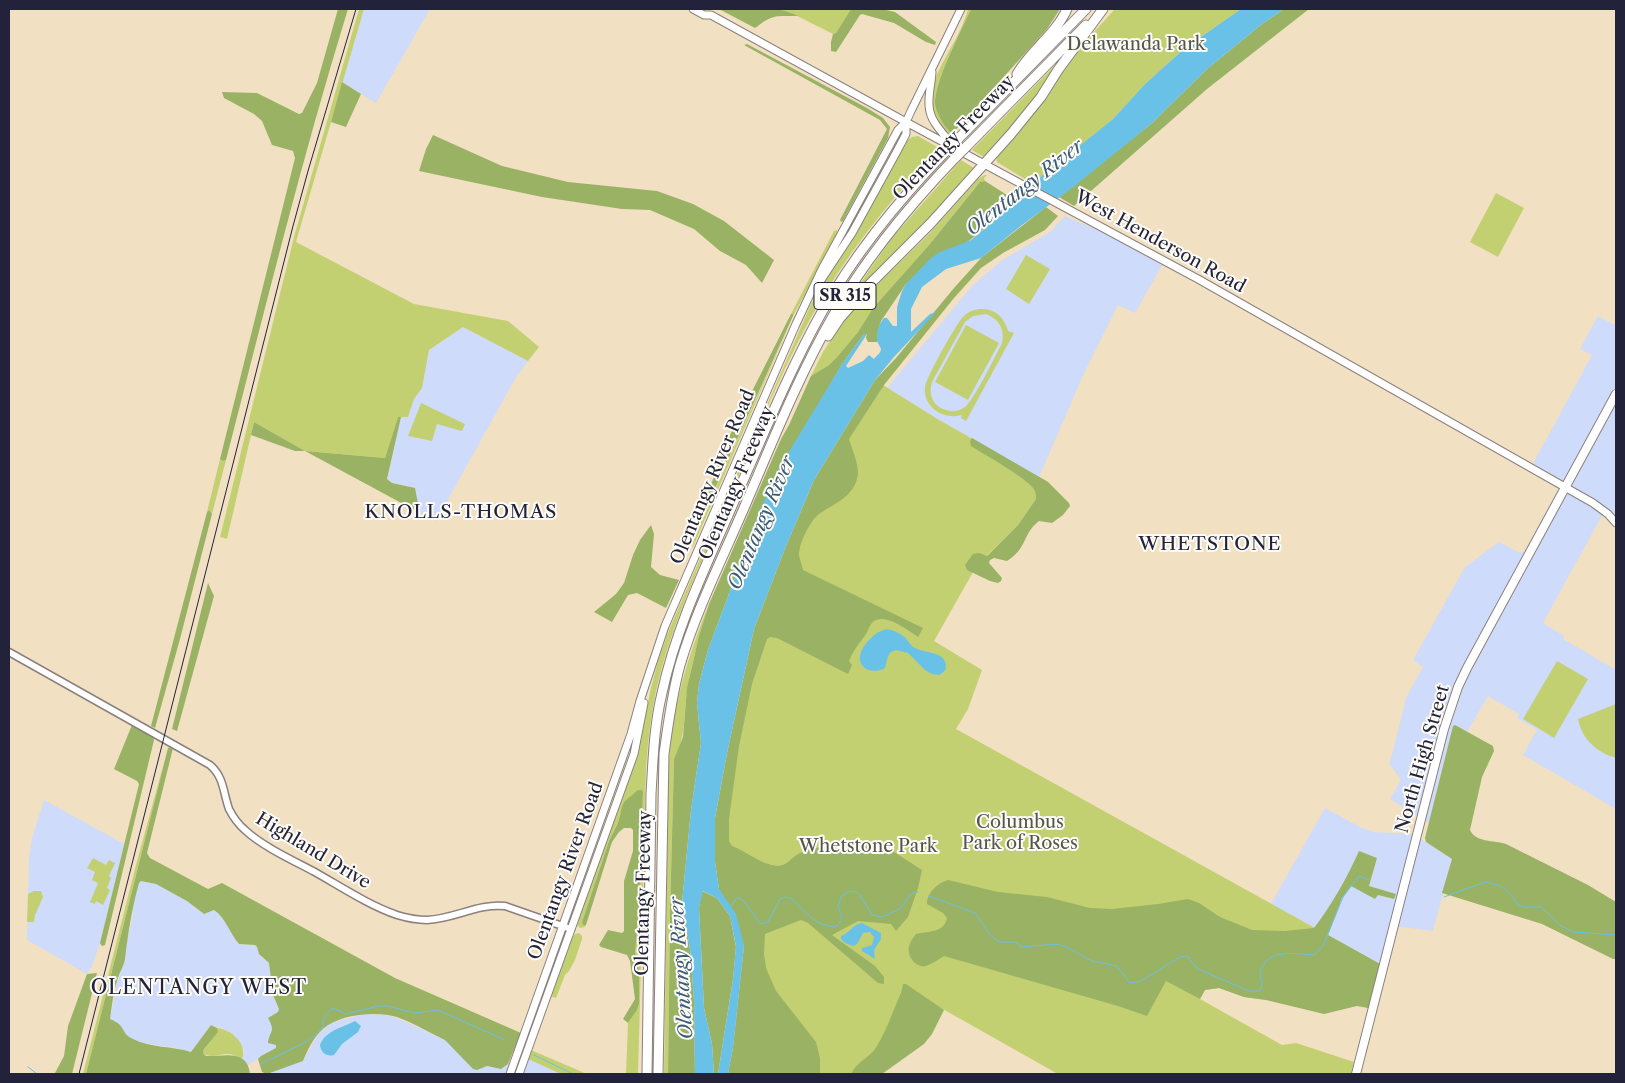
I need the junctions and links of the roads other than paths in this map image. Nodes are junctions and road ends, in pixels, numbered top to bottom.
1 (693, 9) edge
2 (961, 9) edge
3 (1067, 9) edge
4 (1086, 9) edge
5 (1103, 9) edge
6 (710, 12) edge
7 (933, 67) junction
8 (1009, 87) junction
9 (906, 122) junction
10 (956, 144) junction
11 (984, 164) junction
12 (796, 387) junction
13 (1616, 394) edge
14 (1566, 487) junction
15 (1616, 523) edge
16 (9, 652) edge
17 (648, 678) junction
18 (563, 926) junction
19 (571, 929) junction
20 (510, 1074) edge
21 (519, 1074) edge
22 (647, 1074) edge
23 (658, 1074) edge
24 (1356, 1074) edge

1 - 6 main road, West Henderson Road
2 - 7 main road, Olentangy River Road
3 - 8 highway
4 - 8 highway, Olentangy Freeway / SR 315
5 - 11 highway
5 - 12 highway, Olentangy Freeway / SR 315, bridge
6 - 9 main road, West Henderson Road
7 - 9 main road, Olentangy River Road
7 - 10 main road
8 - 10 highway, Olentangy Freeway / SR 315
9 - 10 main road, West Henderson Road
9 - 17 main road, Olentangy River Road
10 - 11 main road, West Henderson Road
10 - 22 highway, Olentangy Freeway / SR 315, bridge
11 - 12 highway
11 - 14 main road, West Henderson Road
12 - 23 highway, Olentangy Freeway / SR 315
13 - 14 main road, North High Street
14 - 15 main road, West Henderson Road
14 - 24 main road, North High Street
16 - 18 street, Highland Drive
17 - 18 main road, Olentangy River Road
17 - 19 main road, Olentangy River Road
18 - 19 street, Highland Drive
18 - 20 main road, Olentangy River Road
19 - 21 main road, Olentangy River Road

